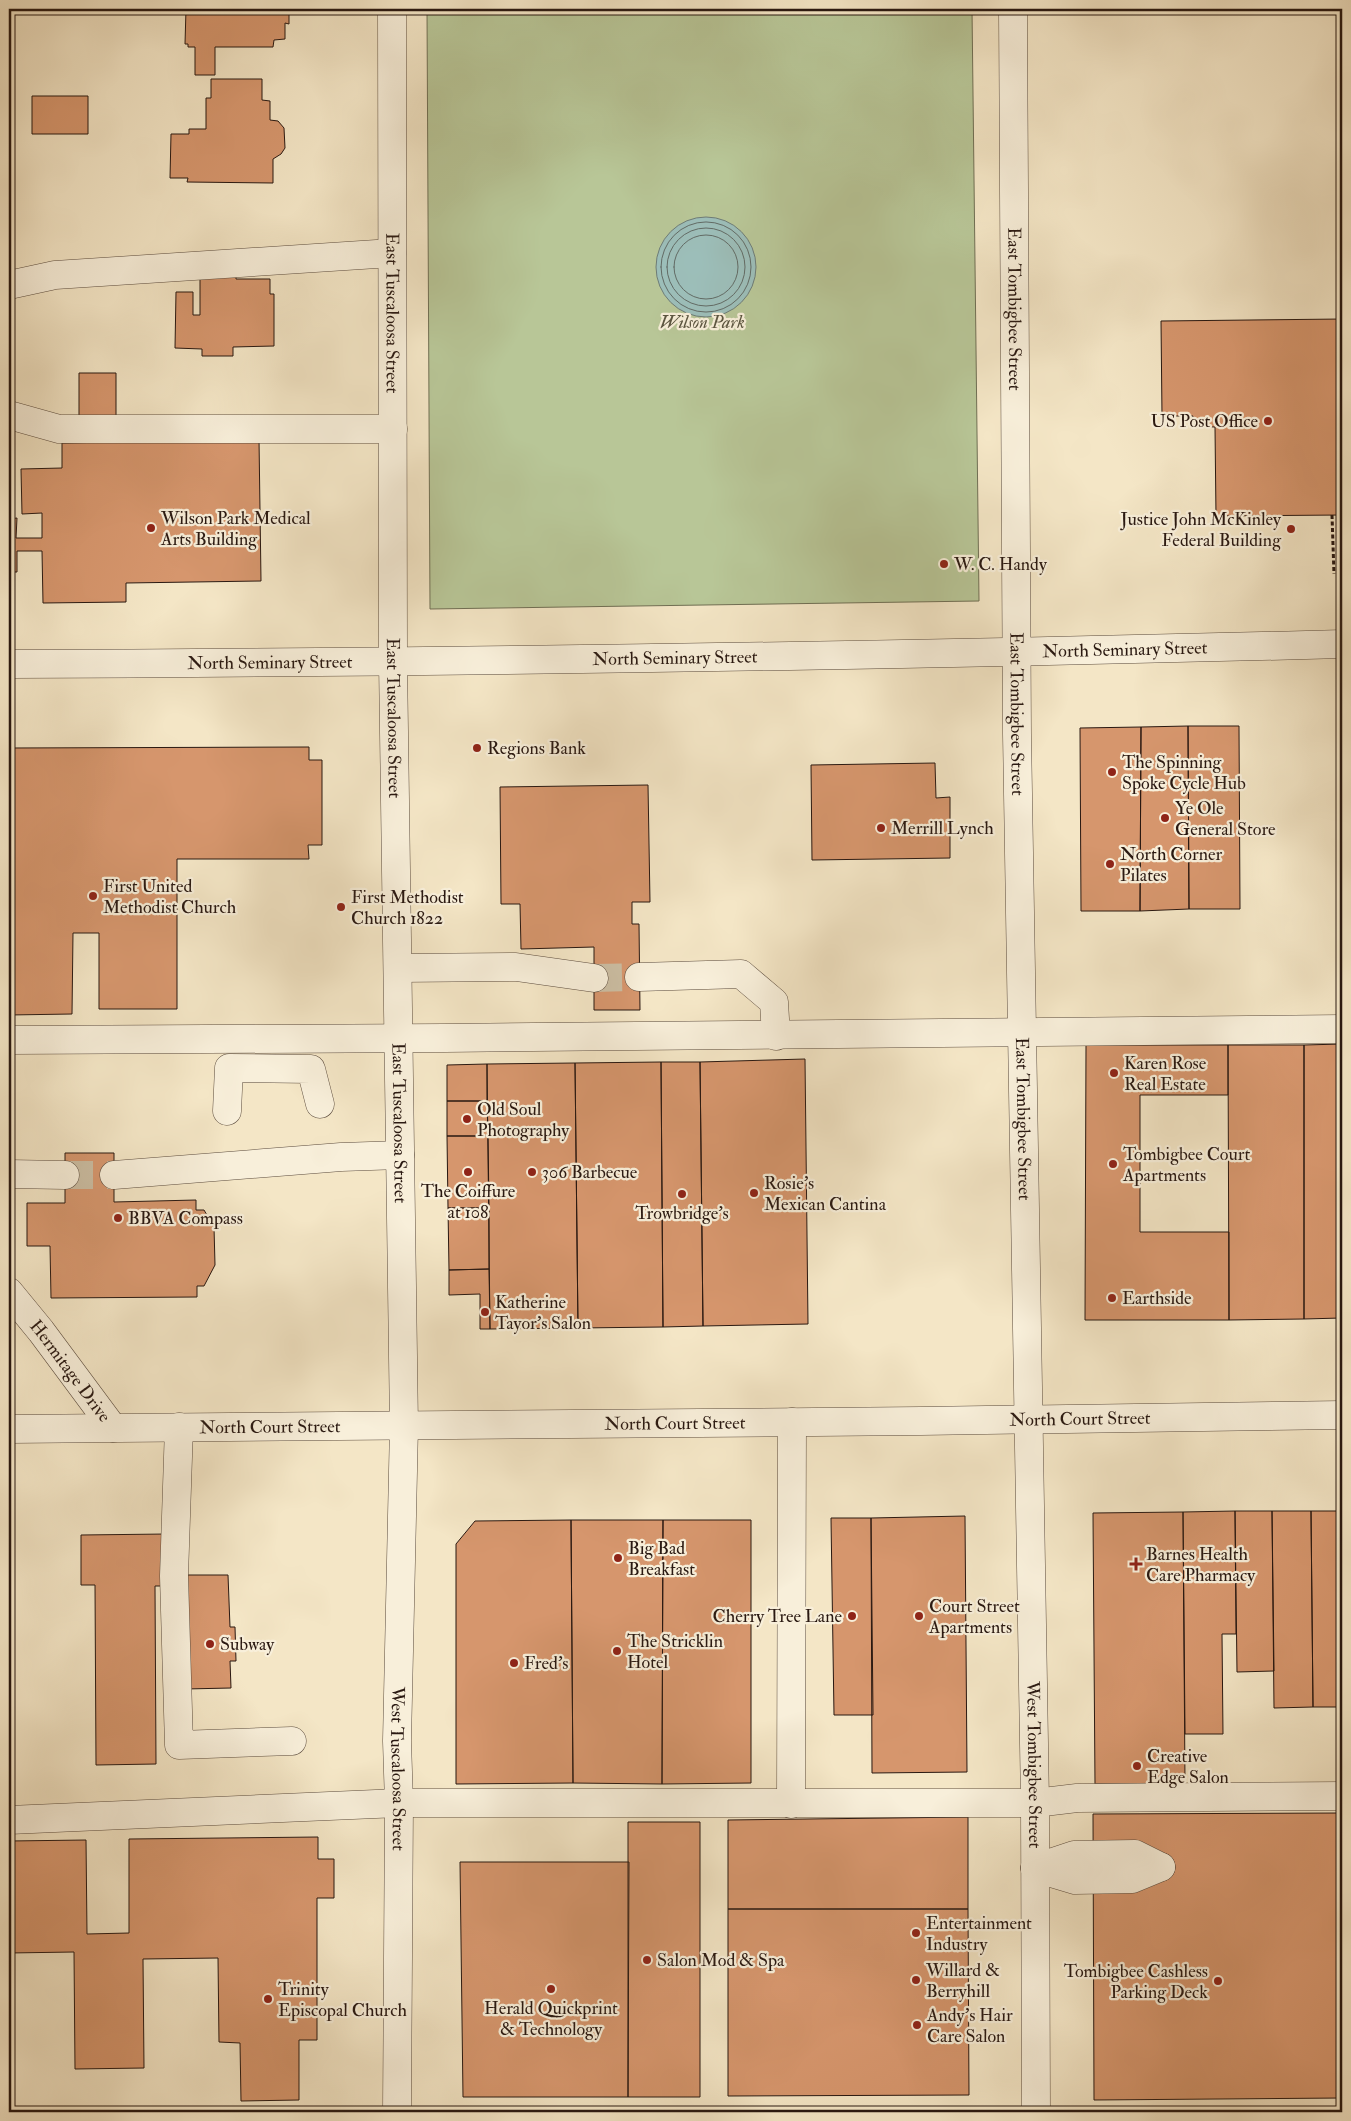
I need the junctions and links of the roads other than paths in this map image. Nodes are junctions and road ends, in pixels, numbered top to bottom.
1 (392, 9) edge
2 (1012, 9) edge
3 (392, 253) junction
4 (9, 284) edge
5 (9, 415) edge
6 (393, 429) junction
7 (1342, 644) edge
8 (1016, 653) junction
9 (394, 662) junction
10 (9, 664) edge
11 (398, 968) junction
12 (639, 977) tunnel mouth
13 (594, 978) tunnel mouth
14 (1342, 1029) edge
15 (1022, 1032) junction
16 (776, 1036) junction
17 (398, 1038) junction
18 (9, 1040) edge
19 (320, 1104) dead end
20 (227, 1111) dead end
21 (400, 1154) junction
22 (9, 1174) edge
23 (65, 1175) tunnel mouth
24 (114, 1176) tunnel mouth
25 (9, 1292) edge
26 (1342, 1415) edge
27 (1028, 1419) junction
28 (792, 1422) junction
29 (404, 1426) junction
30 (179, 1427) junction
31 (113, 1428) junction
32 (9, 1429) edge
33 (292, 1741) dead end
34 (1342, 1796) edge
35 (399, 1803) junction
36 (1035, 1803) junction
37 (791, 1804) junction
38 (9, 1820) edge
39 (397, 2112) edge
40 (1036, 2112) edge

1 - 3 street, East Tuscaloosa Street
2 - 8 street, East Tombigbee Street
3 - 4 street
3 - 6 street, East Tuscaloosa Street
5 - 6 street
6 - 9 street, East Tuscaloosa Street
7 - 8 street, North Seminary Street
8 - 9 street, North Seminary Street
8 - 15 street, East Tombigbee Street
9 - 10 street, North Seminary Street
9 - 11 street, East Tuscaloosa Street
11 - 13 street
11 - 17 street, East Tuscaloosa Street
12 - 16 street
14 - 15 street
15 - 16 street
15 - 27 street, East Tombigbee Street
16 - 17 street
17 - 18 street
17 - 21 street, East Tuscaloosa Street
19 - 20 street
21 - 24 street
21 - 29 street, East Tuscaloosa Street
22 - 23 street
25 - 31 street, Hermitage Drive
26 - 27 street, North Court Street
27 - 28 street, North Court Street
27 - 36 street, West Tombigbee Street
28 - 29 street, North Court Street
28 - 37 street
29 - 30 street, North Court Street
29 - 35 street, West Tuscaloosa Street
30 - 31 street, North Court Street
30 - 33 street
31 - 32 street, North Court Street
34 - 36 street
35 - 37 street
35 - 38 street
35 - 39 street, West Tuscaloosa Street
36 - 37 street
36 - 40 street, West Tombigbee Street

